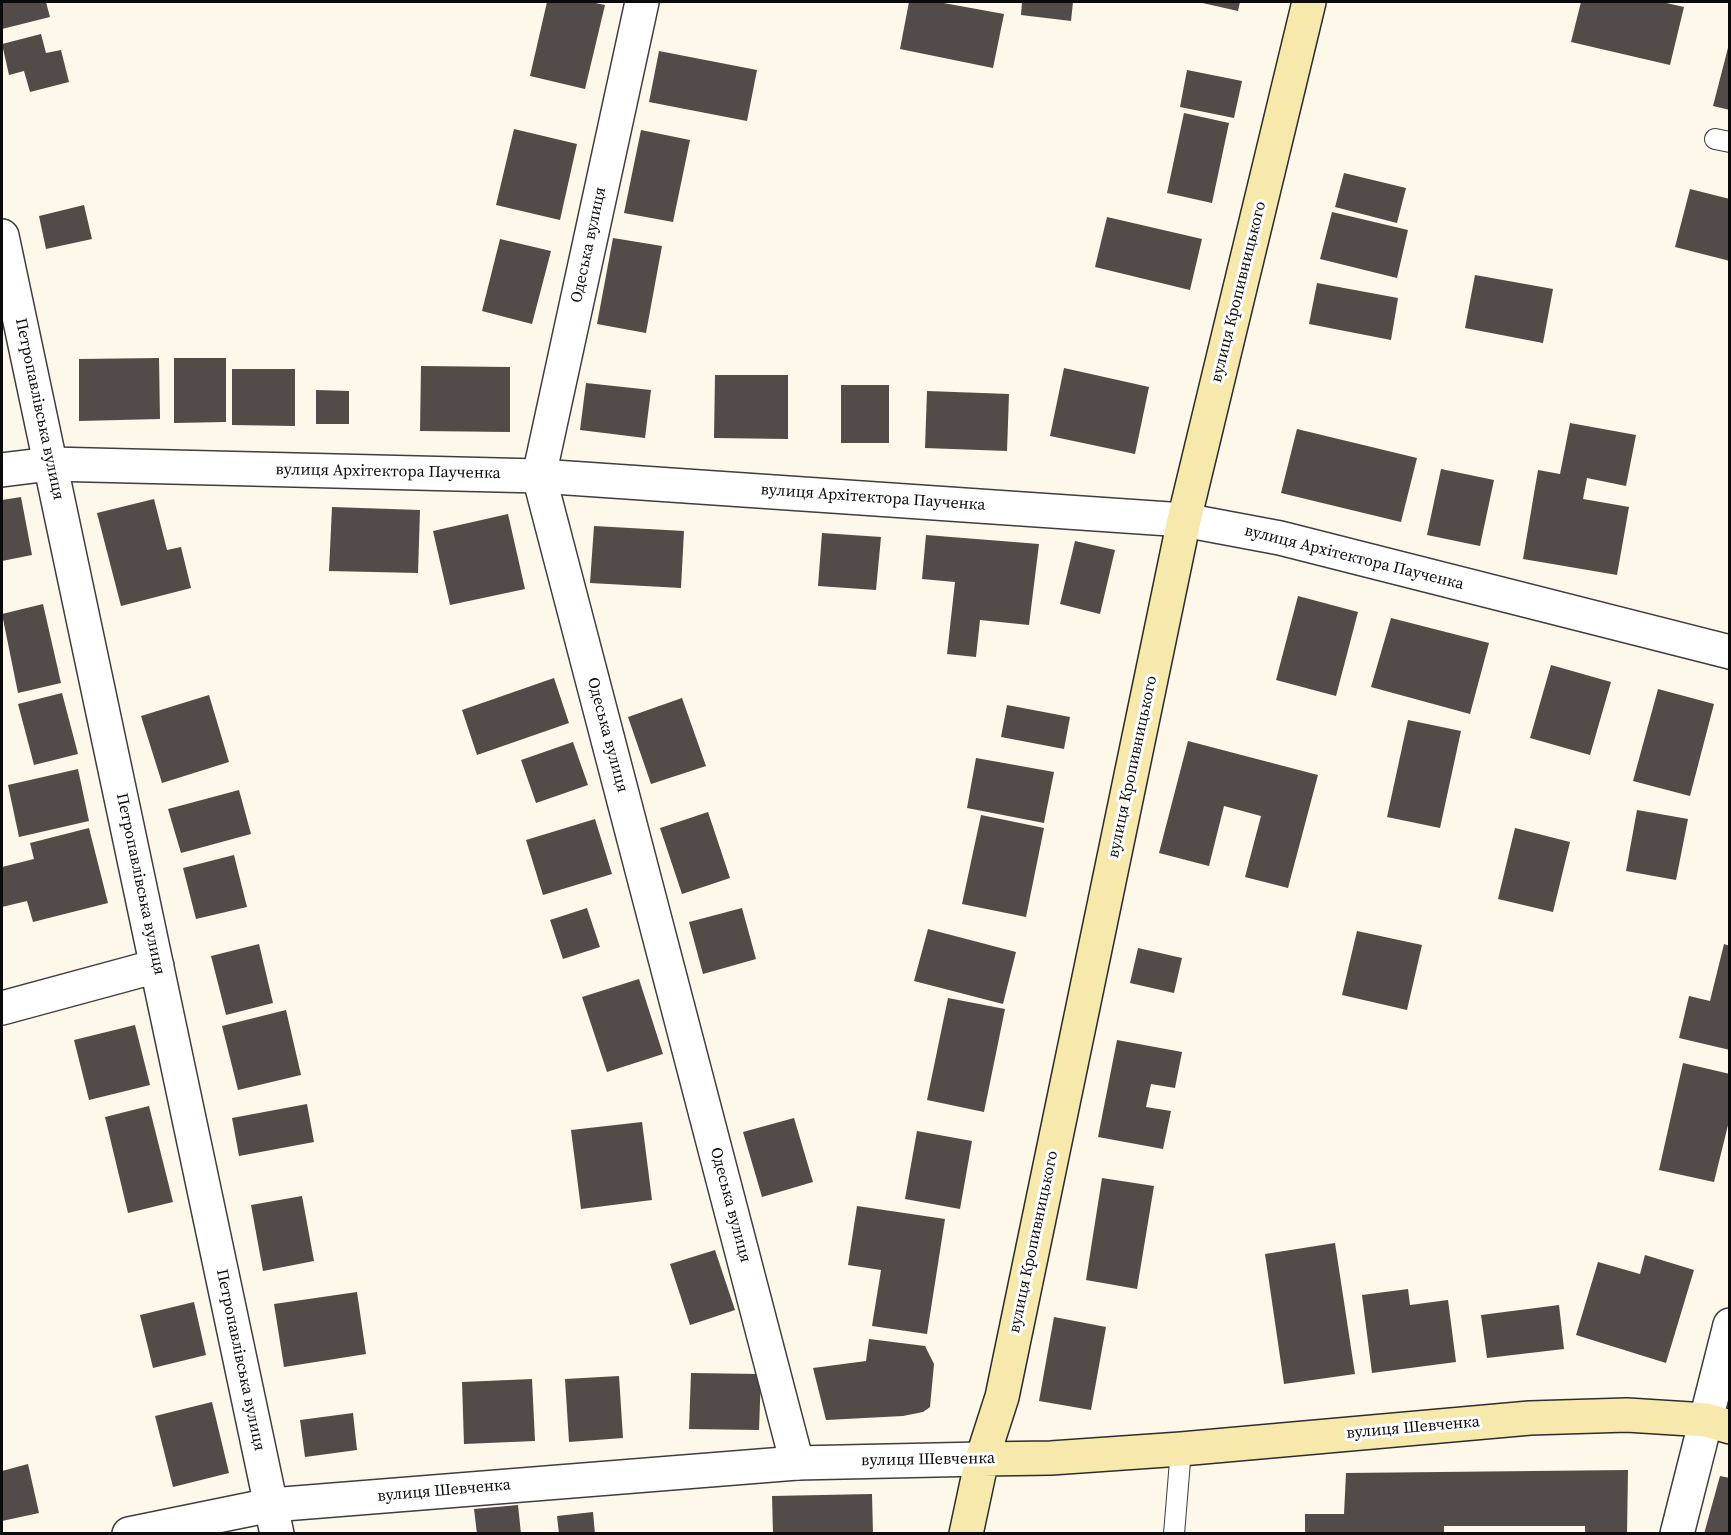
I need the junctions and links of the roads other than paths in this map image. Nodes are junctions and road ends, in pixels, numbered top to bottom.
1 (642, 2) edge
2 (1309, 2) edge
3 (2, 236) edge
4 (50, 464) junction
5 (2, 471) edge
6 (539, 476) junction
7 (1184, 520) junction
8 (1730, 652) edge
9 (157, 966) junction
10 (2, 1008) edge
11 (1730, 1325) edge
12 (1718, 1424) edge
13 (1181, 1449) junction
14 (982, 1459) junction
15 (797, 1463) junction
16 (274, 1519) edge
17 (129, 1533) edge
18 (966, 1533) edge
19 (1174, 1533) edge
20 (1677, 1533) edge

1 - 6 street, Одеська вулиця
2 - 7 main road, вулиця Кропивницького
3 - 4 street, Петропавлівська вулиця
4 - 5 street, вулиця Архітектора Паученка
4 - 6 street, вулиця Архітектора Паученка
4 - 9 street, Петропавлівська вулиця
6 - 7 street, вулиця Архітектора Паученка
6 - 15 street, Одеська вулиця
7 - 8 street, вулиця Архітектора Паученка
7 - 14 main road, вулиця Кропивницького
9 - 10 street
9 - 16 street, Петропавлівська вулиця
11 - 12 street
12 - 13 main road, вулиця Шевченка
12 - 20 street
13 - 14 main road, вулиця Шевченка
13 - 19 lane
14 - 15 street, вулиця Шевченка
14 - 18 main road, вулиця Кропивницького
15 - 16 street, вулиця Шевченка
16 - 17 street, вулиця Шевченка

